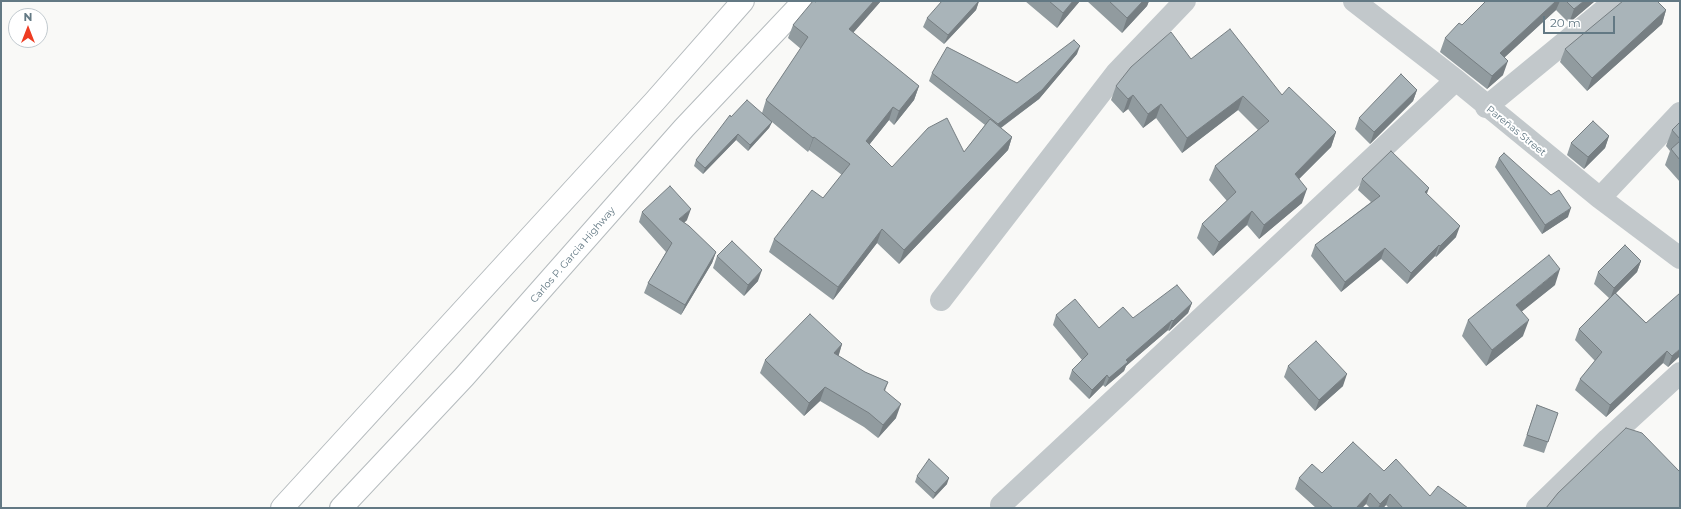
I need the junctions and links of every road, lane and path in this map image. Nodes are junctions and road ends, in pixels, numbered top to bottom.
1 (743, 1) edge
2 (804, 1) edge
3 (1185, 1) edge
4 (1354, 1) edge
5 (1615, 1) edge
6 (1456, 80) junction
7 (1486, 107) junction
8 (1680, 113) edge
9 (1600, 198) junction
10 (1680, 258) edge
11 (941, 300) dead end
12 (1680, 372) edge
13 (1001, 505) dead end
14 (282, 508) edge
15 (342, 508) edge
16 (1537, 508) edge

1 - 14 highway
2 - 15 highway, Carlos P. Garcia Highway
3 - 11 street
4 - 6 street, Pareñas Street
5 - 7 street
6 - 7 street, Pareñas Street
6 - 13 street
7 - 9 street, Pareñas Street
8 - 9 street
9 - 10 street, Pareñas Street
12 - 16 street

